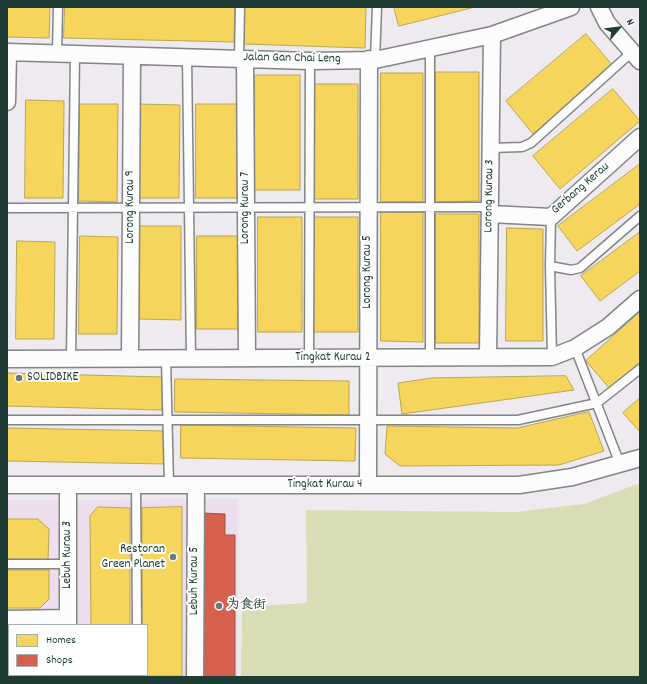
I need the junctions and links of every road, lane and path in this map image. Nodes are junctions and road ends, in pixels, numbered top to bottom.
1 (58, 7) edge
2 (240, 7) edge
3 (377, 7) edge
4 (599, 7) edge
5 (567, 8) edge
6 (492, 35) junction
7 (430, 49) junction
8 (7, 52) edge
9 (57, 53) junction
10 (75, 54) junction
11 (132, 56) junction
12 (187, 57) junction
13 (636, 57) edge
14 (242, 59) junction
15 (372, 60) junction
16 (310, 61) junction
17 (7, 102) edge
18 (640, 137) edge
19 (490, 148) junction
20 (369, 207) junction
21 (430, 207) junction
22 (7, 208) edge
23 (73, 208) junction
24 (131, 208) junction
25 (189, 208) junction
26 (246, 208) junction
27 (309, 208) junction
28 (490, 210) junction
29 (640, 216) edge
30 (551, 217) junction
31 (550, 266) junction
32 (640, 299) edge
33 (575, 348) junction
34 (368, 357) junction
35 (430, 357) junction
36 (488, 357) junction
37 (552, 357) junction
38 (130, 358) junction
39 (166, 358) junction
40 (191, 358) junction
41 (247, 358) junction
42 (309, 358) junction
43 (7, 359) edge
44 (71, 359) junction
45 (640, 369) edge
46 (597, 403) junction
47 (7, 420) edge
48 (167, 420) junction
49 (368, 420) junction
50 (640, 458) edge
51 (620, 464) junction
52 (7, 485) edge
53 (68, 485) junction
54 (136, 485) junction
55 (169, 485) junction
56 (196, 485) junction
57 (368, 485) junction
58 (7, 564) edge
59 (69, 564) junction
60 (13, 621) edge
61 (68, 621) edge
62 (137, 624) edge
63 (195, 677) edge

1 - 9 lane
2 - 14 lane
3 - 15 lane
4 - 13 street
5 - 6 street, Jalan Gan Chai Leng
6 - 7 street, Jalan Gan Chai Leng
6 - 19 street, Lorong Kurau 3
7 - 15 street, Jalan Gan Chai Leng
7 - 21 lane
8 - 9 street, Jalan Gan Chai Leng
8 - 17 street
9 - 10 street, Jalan Gan Chai Leng
10 - 11 street, Jalan Gan Chai Leng
10 - 23 lane
11 - 12 street, Jalan Gan Chai Leng
11 - 24 street, Lorong Kurau 9
12 - 14 street, Jalan Gan Chai Leng
12 - 25 lane
13 - 19 lane
14 - 16 street, Jalan Gan Chai Leng
14 - 26 street, Lorong Kurau 7
15 - 16 street, Jalan Gan Chai Leng
15 - 20 street, Lorong Kurau 5
16 - 27 lane
18 - 30 street, Gerbang Kerau
19 - 28 street, Lorong Kurau 3
20 - 21 lane
20 - 27 lane
20 - 34 street, Lorong Kurau 5
21 - 28 lane
21 - 35 lane
22 - 23 lane
23 - 24 lane
23 - 44 lane
24 - 25 lane
24 - 38 street, Lorong Kurau 9
25 - 26 lane
25 - 40 lane
26 - 27 lane
26 - 41 street, Lorong Kurau 7
27 - 42 lane
28 - 30 street, Gerbang Kerau
28 - 36 street, Lorong Kurau 3
29 - 31 lane
30 - 31 lane
31 - 37 lane
32 - 33 street, Tingkat Kurau 2
33 - 37 street, Tingkat Kurau 2
33 - 46 lane
34 - 35 street, Tingkat Kurau 2
34 - 42 street, Tingkat Kurau 2
34 - 49 street, Lorong Kurau 5
35 - 36 street, Tingkat Kurau 2
36 - 37 street, Tingkat Kurau 2
38 - 39 street, Tingkat Kurau 2
38 - 44 street, Tingkat Kurau 2
39 - 40 street, Tingkat Kurau 2
39 - 48 lane
40 - 41 street, Tingkat Kurau 2
41 - 42 street, Tingkat Kurau 2
43 - 44 street, Tingkat Kurau 2
45 - 46 lane
46 - 49 lane
46 - 51 lane
47 - 48 lane
48 - 49 lane
48 - 55 lane
49 - 57 street, Lorong Kurau 5
50 - 51 street, Tingkat Kurau 4
51 - 57 street, Tingkat Kurau 4
52 - 53 street, Tingkat Kurau 4
53 - 54 street, Tingkat Kurau 4
53 - 59 street, Lebuh Kurau 3
54 - 55 street, Tingkat Kurau 4
54 - 62 lane
55 - 56 street, Tingkat Kurau 4
56 - 57 street, Tingkat Kurau 4
56 - 63 street, Lebuh Kurau 5
58 - 59 lane
59 - 61 street, Lebuh Kurau 3
60 - 61 street

